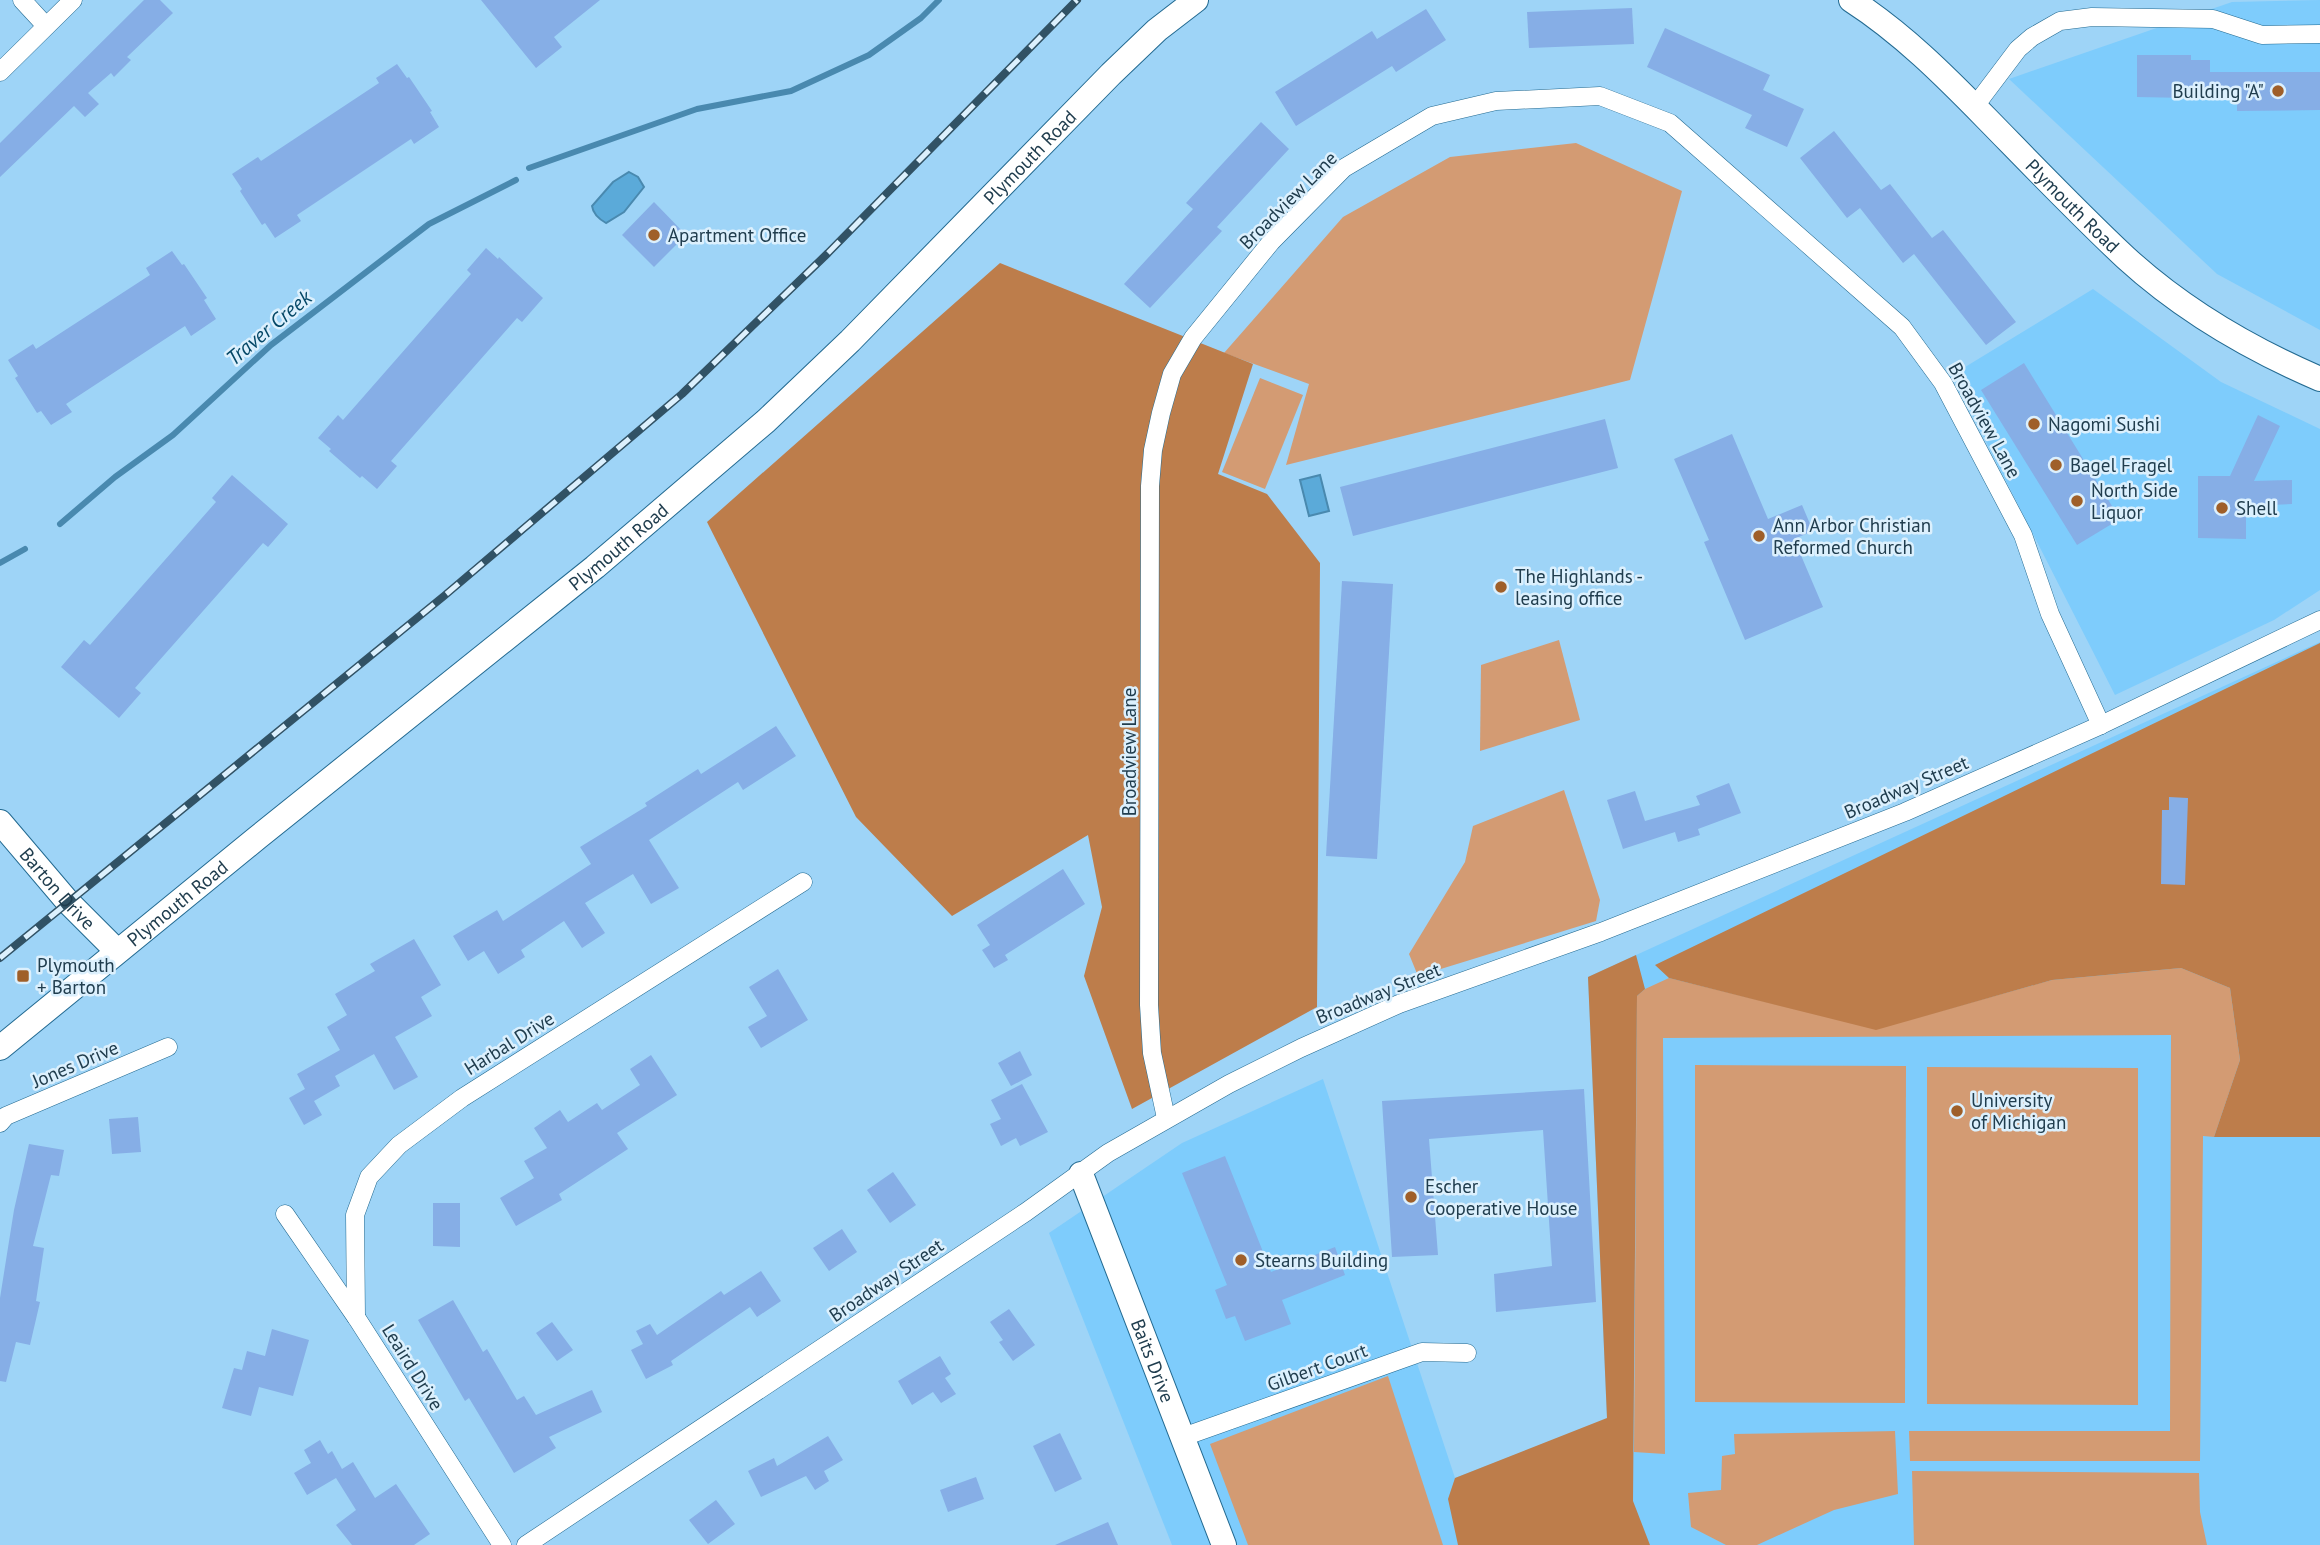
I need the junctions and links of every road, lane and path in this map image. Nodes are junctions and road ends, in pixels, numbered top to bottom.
1 (22, 0) edge
2 (73, 0) edge
3 (1196, 0) edge
4 (1851, 0) edge
5 (46, 26) junction
6 (2320, 34) edge
7 (0, 72) edge
8 (1975, 106) junction
9 (2320, 379) edge
10 (2320, 620) edge
11 (2101, 725) junction
12 (0, 822) edge
13 (803, 882) dead end
14 (117, 951) junction
15 (168, 1047) dead end
16 (0, 1048) edge
17 (1166, 1118) junction
18 (0, 1123) edge
19 (1081, 1174) junction
20 (285, 1214) dead end
21 (356, 1317) junction
22 (1467, 1353) dead end
23 (1183, 1437) junction
24 (502, 1545) edge
25 (526, 1545) edge
26 (1224, 1545) edge

1 - 5 street
2 - 5 street
3 - 14 main road, Plymouth Road
4 - 8 main road, Plymouth Road
5 - 7 street
6 - 8 street
8 - 9 main road, Plymouth Road
10 - 11 street, Broadway Street
11 - 17 street, Broadway Street
11 - 17 street, Broadview Lane
12 - 14 main road, Barton Drive
13 - 21 street, Harbal Drive
14 - 16 main road, Plymouth Road
15 - 18 street, Jones Drive
17 - 19 street, Broadway Street
19 - 23 main road, Baits Drive
19 - 25 street, Broadway Street
20 - 21 street, Leaird Drive
21 - 24 street, Leaird Drive
22 - 23 street, Gilbert Court
23 - 26 main road, Baits Drive

